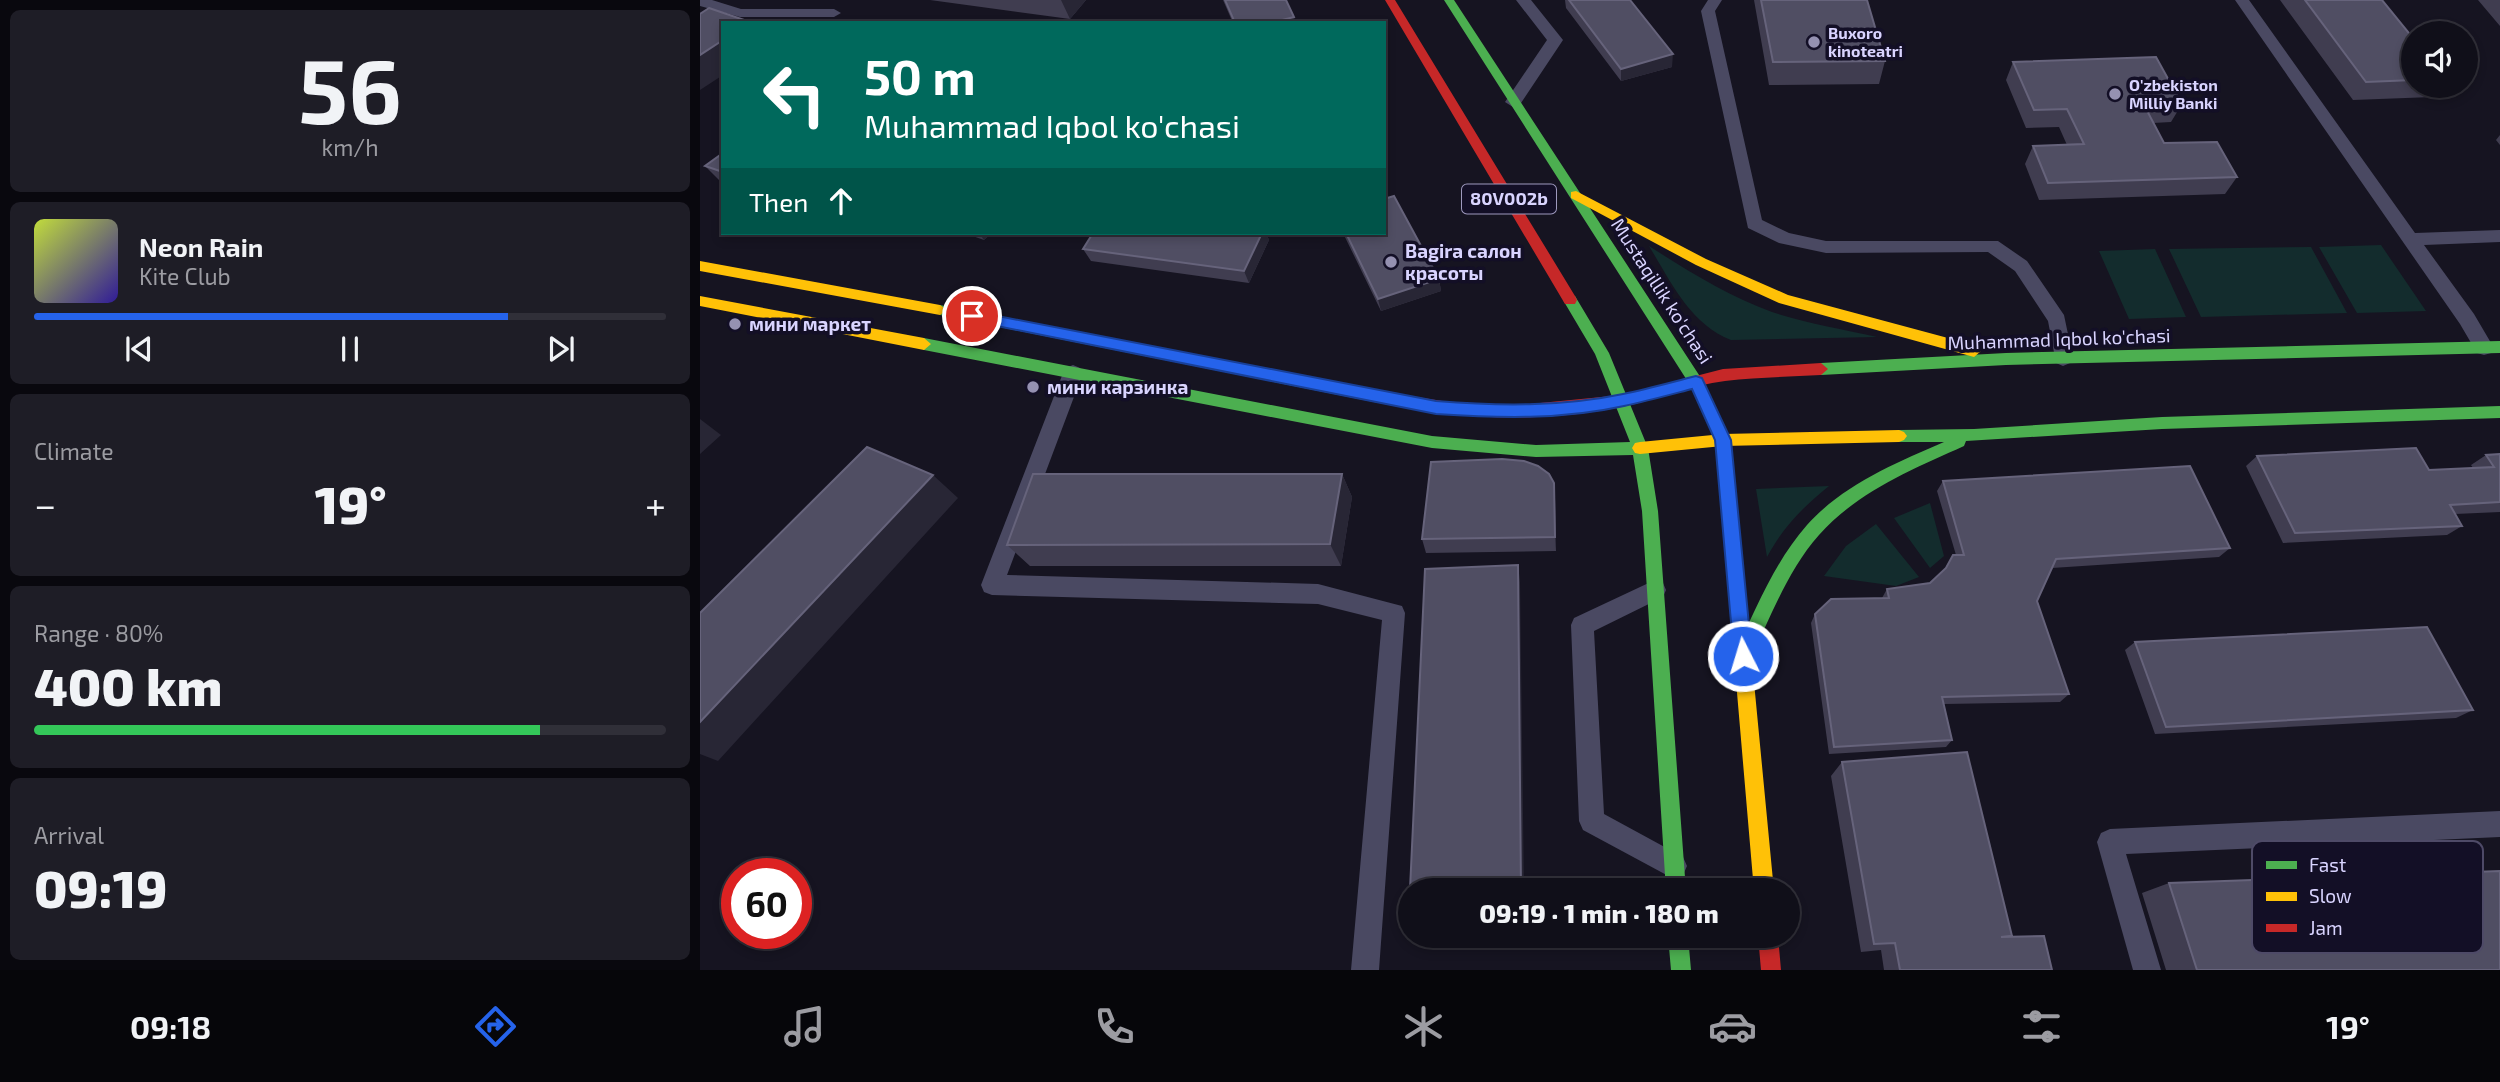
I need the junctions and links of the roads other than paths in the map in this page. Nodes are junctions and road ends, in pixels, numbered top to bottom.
1 (1390, 0) edge
2 (1449, 0) edge
3 (1523, 0) edge
4 (1715, 0) edge
5 (2242, 0) edge
6 (700, 1) edge
7 (834, 13) dead end
8 (1513, 102) junction
9 (1573, 193) junction
10 (2500, 236) edge
11 (2411, 239) junction
12 (700, 266) edge
13 (700, 301) edge
14 (2492, 348) edge
15 (2063, 358) junction
16 (2006, 359) junction
17 (1073, 373) junction
18 (1696, 382) junction
19 (1622, 401) junction
20 (2500, 412) edge
21 (1974, 435) junction
22 (1723, 440) junction
23 (1640, 448) junction
24 (1655, 590) junction
25 (1743, 656) junction
26 (2500, 824) edge
27 (1674, 866) junction
28 (1674, 878) edge
29 (1763, 878) edge
30 (1679, 948) edge
31 (1769, 948) edge
32 (1365, 970) edge
33 (1681, 970) edge
34 (1771, 970) edge
35 (2147, 970) edge

1 - 19 main road, 80V002b
2 - 8 main road, Mustaqillik ko'chasi / 80V002b
3 - 8 lane
4 - 15 lane
5 - 11 lane
6 - 7 lane
8 - 9 main road, Mustaqillik ko'chasi / 80V002b
9 - 16 main road
9 - 18 main road, Mustaqillik ko'chasi / 80V002b
10 - 11 lane
11 - 14 lane
12 - 19 main road, Muhammad Iqbol ko'chasi
13 - 17 main road
14 - 15 main road, Muhammad Iqbol ko'chasi
15 - 16 main road, Muhammad Iqbol ko'chasi
16 - 18 main road, Muhammad Iqbol ko'chasi
17 - 23 main road
17 - 32 lane
18 - 19 main road, Muhammad Iqbol ko'chasi
18 - 22 main road, Mustaqillik ko'chasi / 80V002b
19 - 23 main road, 80V002b
20 - 21 main road
21 - 22 main road
21 - 25 main road
22 - 23 main road
22 - 25 main road, Mustaqillik ko'chasi / 80V002b
23 - 24 main road, 80V002b
24 - 27 main road, 80V002b
24 - 27 lane
25 - 29 main road, Mustaqillik ko'chasi / 80V002b
26 - 35 lane
27 - 28 main road, 80V002b
30 - 33 main road
31 - 34 main road

